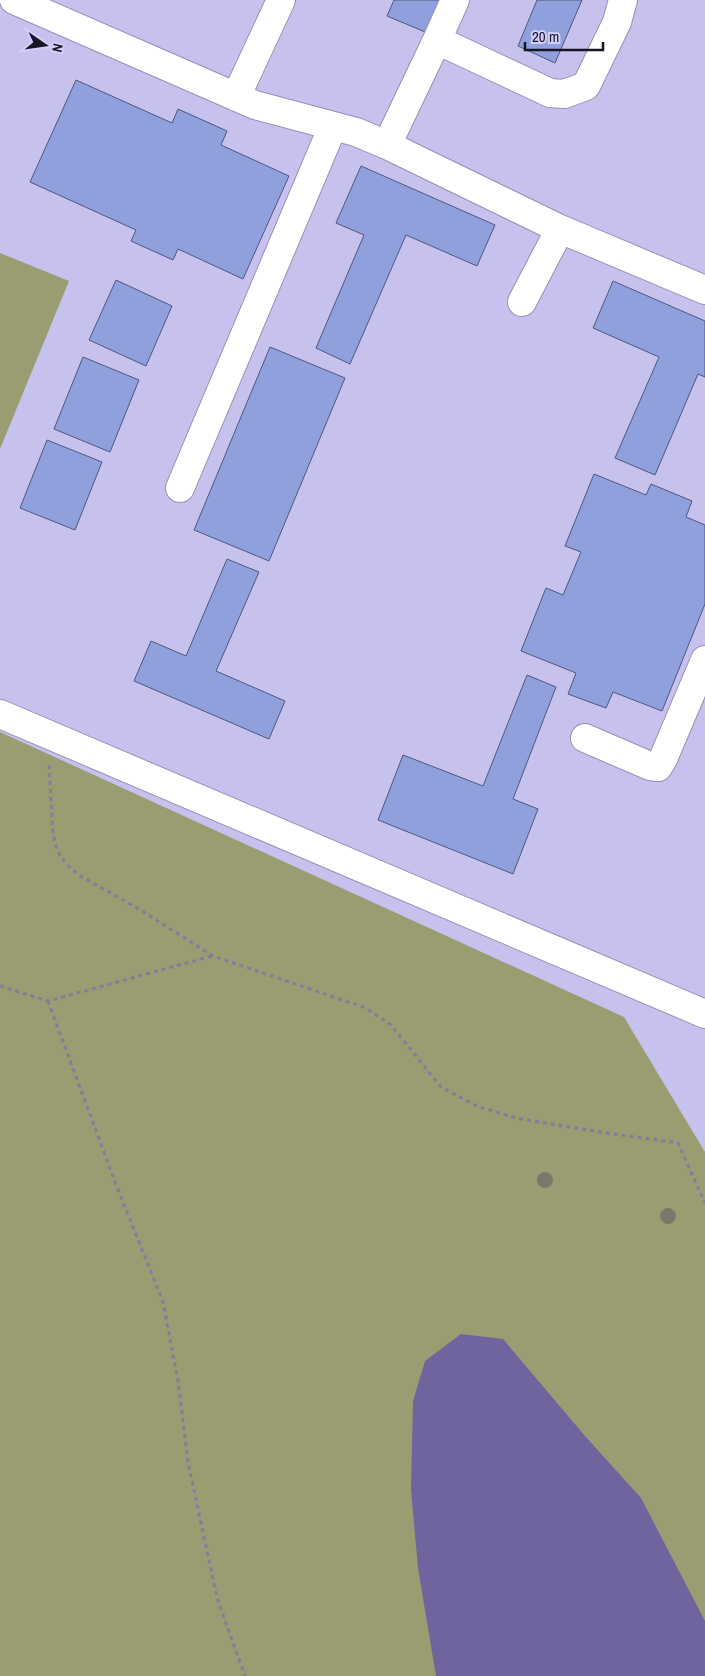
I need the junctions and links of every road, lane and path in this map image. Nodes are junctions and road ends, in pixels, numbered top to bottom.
1 (14, 0) edge
2 (280, 0) edge
3 (456, 0) edge
4 (623, 0) edge
5 (437, 40) junction
6 (236, 97) junction
7 (333, 126) junction
8 (387, 146) junction
9 (560, 229) junction
10 (705, 290) edge
11 (522, 302) dead end
12 (180, 488) dead end
13 (705, 660) edge
14 (0, 714) edge
15 (47, 734) junction
16 (585, 738) dead end
17 (213, 956) junction
18 (0, 986) edge
19 (48, 1001) junction
20 (705, 1014) edge
21 (705, 1203) edge
22 (245, 1676) edge

1 - 6 lane
2 - 6 lane
3 - 5 lane
4 - 5 lane
5 - 8 lane
6 - 7 lane
7 - 8 lane
7 - 12 lane
8 - 9 lane
9 - 10 lane
9 - 11 lane
13 - 16 lane
14 - 15 lane
15 - 17 path
15 - 20 lane
17 - 19 path
17 - 21 path
18 - 19 path
19 - 22 path

